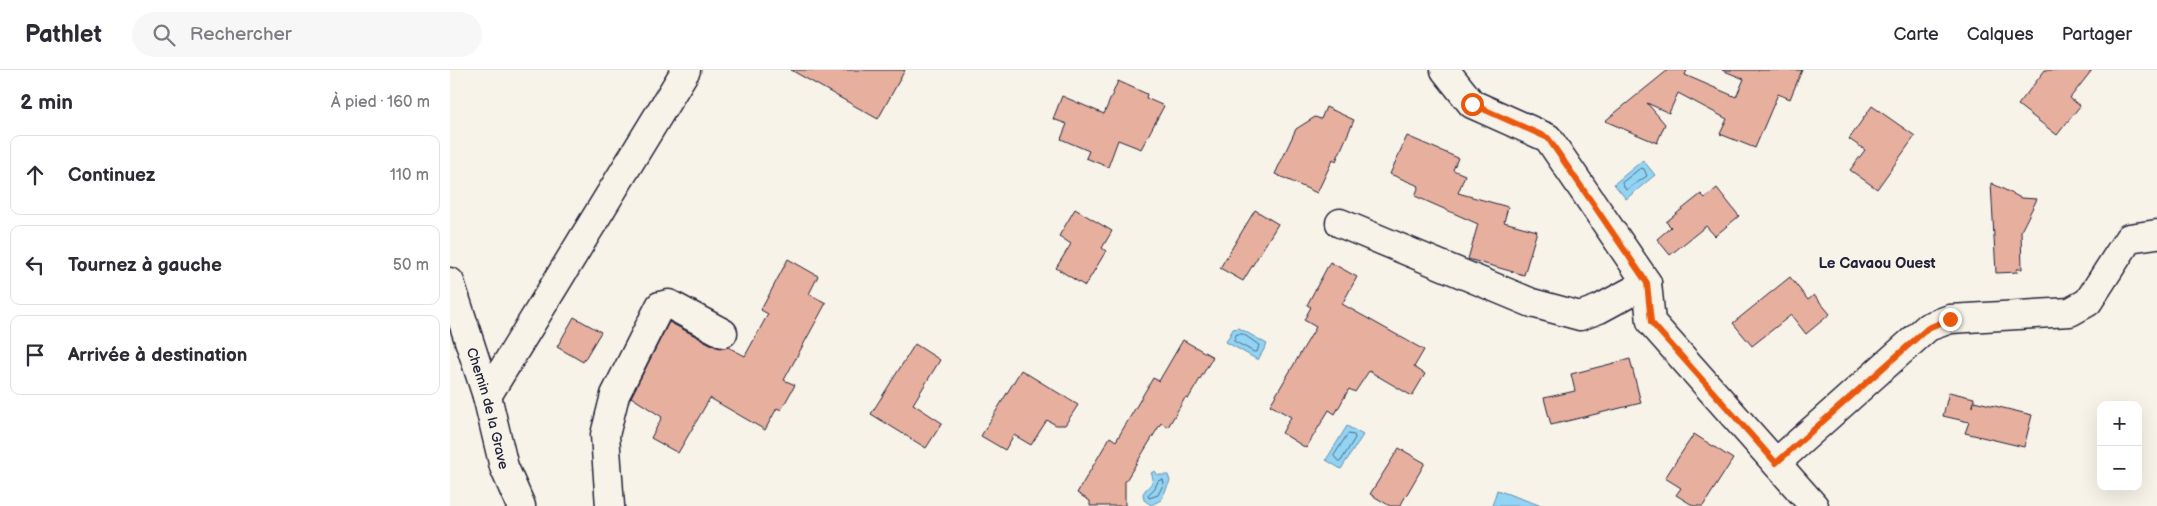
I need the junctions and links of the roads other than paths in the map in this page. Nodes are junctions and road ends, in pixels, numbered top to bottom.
1 (686, 70) edge
2 (1445, 70) edge
3 (1340, 223) dead end
4 (2157, 234) edge
5 (450, 282) edge
6 (1647, 283) junction
7 (723, 333) dead end
8 (487, 396) junction
9 (1776, 463) junction
10 (521, 506) edge
11 (610, 506) edge
12 (1814, 506) edge

1 - 8 street
2 - 6 street
3 - 6 street
4 - 9 street
5 - 8 street, Chemin de la Grave
6 - 9 street
7 - 11 street
8 - 10 street, Chemin de la Grave
9 - 12 street

